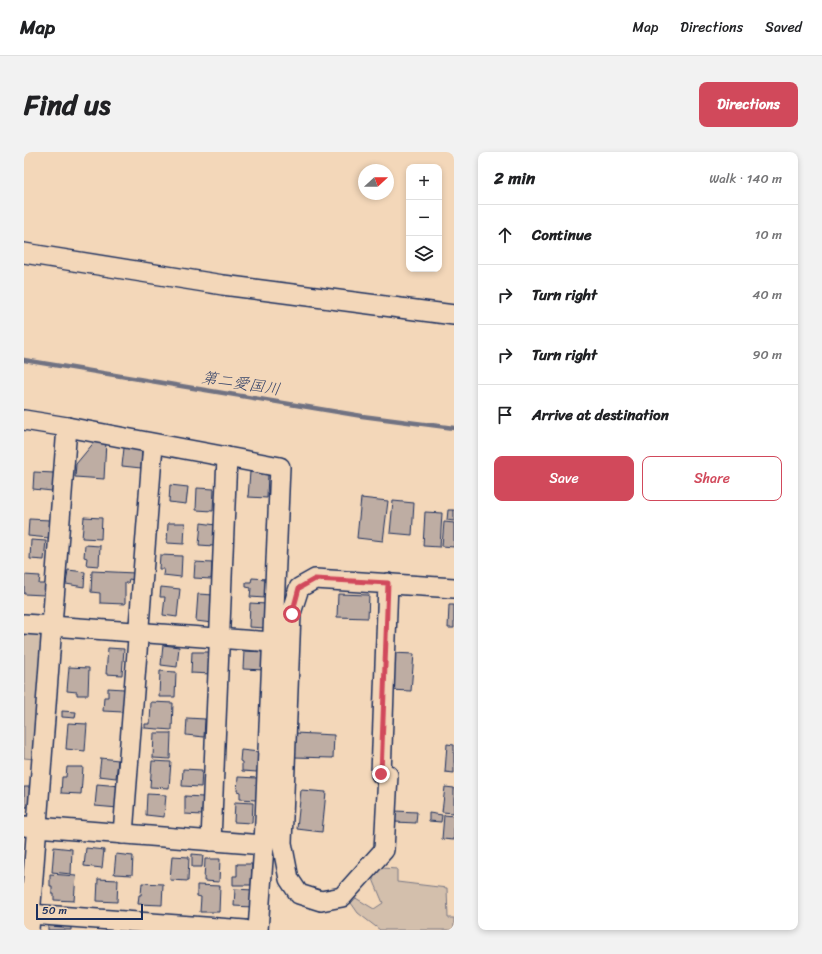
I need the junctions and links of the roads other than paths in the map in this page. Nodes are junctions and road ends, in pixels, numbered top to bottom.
1 (24, 253) edge
2 (454, 314) edge
3 (24, 420) edge
4 (67, 427) junction
5 (153, 444) junction
6 (227, 457) junction
7 (388, 583) junction
8 (454, 588) edge
9 (24, 624) edge
10 (52, 627) junction
11 (139, 632) junction
12 (220, 638) junction
13 (272, 642) junction
14 (30, 826) edge
15 (123, 834) junction
16 (211, 841) junction
17 (264, 845) junction
18 (29, 922) edge
19 (116, 925) edge
20 (205, 928) edge
21 (245, 930) edge
22 (258, 930) edge

1 - 2 street
3 - 4 street
4 - 5 street
4 - 10 street
5 - 6 street
5 - 11 street
6 - 12 street
6 - 13 street
7 - 7 street
7 - 8 street
9 - 10 street
10 - 11 street
10 - 14 street
11 - 12 street
11 - 15 street
12 - 13 street
12 - 16 street
13 - 17 street
14 - 15 street
14 - 18 street
15 - 16 street
16 - 17 street
17 - 22 street
18 - 19 street
19 - 20 street
20 - 21 street

